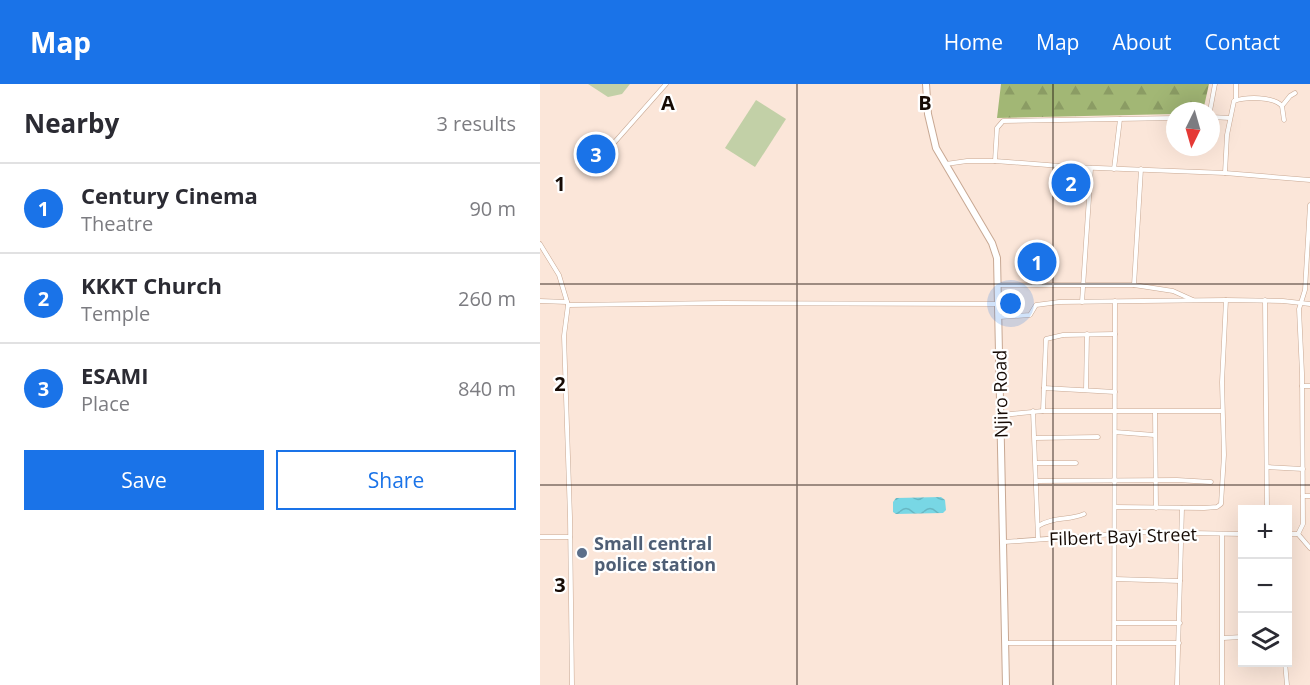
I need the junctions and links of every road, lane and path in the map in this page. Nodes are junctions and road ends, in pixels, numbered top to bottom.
1 (666, 84) edge
2 (926, 84) edge
3 (1215, 84) edge
4 (1236, 84) edge
5 (1295, 93) dead end
6 (1236, 100) junction
7 (1212, 102) edge
8 (1282, 106) junction
9 (1220, 117) edge
10 (1120, 118) junction
11 (1166, 118) edge
12 (1230, 118) junction
13 (1284, 120) dead end
14 (613, 144) dead end
15 (995, 161) junction
16 (944, 165) junction
17 (1091, 168) junction
18 (1114, 169) junction
19 (1141, 170) junction
20 (1225, 173) junction
21 (1310, 180) edge
22 (1310, 205) edge
23 (540, 244) edge
24 (1308, 258) edge
25 (1083, 284) junction
26 (998, 285) junction
27 (1134, 285) junction
28 (1226, 300) junction
29 (1265, 300) junction
30 (540, 301) edge
31 (1115, 301) junction
32 (1195, 301) junction
33 (1082, 302) junction
34 (1300, 303) junction
35 (568, 304) junction
36 (999, 304) junction
37 (1310, 304) edge
38 (999, 317) junction
39 (1087, 334) junction
40 (1114, 334) junction
41 (1310, 354) edge
42 (1302, 355) junction
43 (1302, 386) junction
44 (1310, 386) edge
45 (1044, 388) junction
46 (1086, 390) junction
47 (1114, 392) junction
48 (1033, 411) junction
49 (1043, 411) junction
50 (1114, 411) junction
51 (1222, 411) junction
52 (1155, 412) junction
53 (1001, 415) junction
54 (1115, 432) junction
55 (1154, 435) junction
56 (1098, 437) dead end
57 (1035, 438) junction
58 (1303, 451) junction
59 (1310, 451) edge
60 (1036, 463) junction
61 (1076, 463) dead end
62 (1267, 467) junction
63 (1302, 469) junction
64 (1115, 480) junction
65 (1037, 481) junction
66 (1155, 481) junction
67 (1211, 482) dead end
68 (1303, 496) junction
69 (1310, 496) edge
70 (1267, 505) edge
71 (1115, 507) junction
72 (1156, 508) junction
73 (1182, 508) junction
74 (1084, 514) dead end
75 (1038, 526) junction
76 (1181, 532) junction
77 (1114, 533) junction
78 (1222, 534) junction
79 (1238, 534) edge
80 (1292, 534) edge
81 (1298, 534) junction
82 (540, 537) edge
83 (570, 537) junction
84 (1038, 538) junction
85 (1003, 542) junction
86 (1310, 548) edge
87 (1115, 579) junction
88 (1180, 581) junction
89 (1115, 623) junction
90 (1179, 623) junction
91 (1238, 637) edge
92 (1223, 638) junction
93 (1005, 643) junction
94 (1179, 643) junction
95 (1114, 644) junction
96 (1285, 667) edge
97 (572, 685) edge
98 (1006, 685) edge
99 (1114, 685) edge
100 (1177, 685) edge
101 (1222, 685) edge
102 (1287, 685) edge

1 - 14 street
2 - 16 street, Njiro Road
3 - 7 street
4 - 6 street
5 - 8 street
6 - 8 street
6 - 12 street
8 - 13 street
9 - 12 street
10 - 11 street
10 - 15 street
10 - 18 street
12 - 20 street
15 - 16 street
15 - 17 street
16 - 26 street, Njiro Road
17 - 18 street
17 - 25 street
18 - 19 street
19 - 20 street
19 - 27 street
20 - 21 street
22 - 24 street
23 - 35 street
24 - 34 street
25 - 26 street
25 - 27 street
25 - 33 street
26 - 36 street, Njiro Road
27 - 32 street
28 - 29 street
28 - 32 street
28 - 51 street
29 - 34 street
29 - 62 street
30 - 35 street
31 - 32 street
31 - 33 street
31 - 40 street
33 - 38 street
34 - 37 street
34 - 42 street
35 - 36 street
35 - 83 street
36 - 38 street, Njiro Road
38 - 53 street, Njiro Road
39 - 40 street
39 - 45 street
39 - 46 street
40 - 47 street
41 - 42 street
42 - 43 street
43 - 44 street
43 - 58 street
45 - 46 street
45 - 49 street
46 - 47 street
47 - 50 street
48 - 49 street
48 - 53 street
48 - 57 street
49 - 50 street
50 - 52 street
50 - 54 street
51 - 52 street
51 - 73 street
52 - 55 street
53 - 85 street, Njiro Road
54 - 55 street
54 - 64 street
55 - 66 street
56 - 57 street
57 - 60 street
58 - 59 street
58 - 63 street
60 - 61 street
60 - 65 street
62 - 63 street
62 - 70 street
63 - 68 street
64 - 65 street
64 - 66 street
64 - 71 street
65 - 75 street
66 - 67 street
66 - 72 street
68 - 69 street
68 - 81 street
71 - 72 street
71 - 77 street
72 - 73 street
73 - 76 street
74 - 75 street
75 - 84 street
76 - 77 street, Filbert Bayi Street
76 - 78 street, Filbert Bayi Street
76 - 88 street
77 - 84 street, Filbert Bayi Street
77 - 87 street
78 - 79 street, Filbert Bayi Street
78 - 92 street
80 - 81 street
81 - 86 street
82 - 83 street
83 - 97 street
84 - 85 street, Filbert Bayi Street
85 - 93 street, Njiro Road
87 - 88 street
87 - 89 street
88 - 90 street
89 - 90 street
89 - 95 street
90 - 94 street
91 - 92 street
92 - 101 street
93 - 95 street
93 - 98 street, Njiro Road
94 - 95 street
94 - 100 street
95 - 99 street
96 - 102 street

